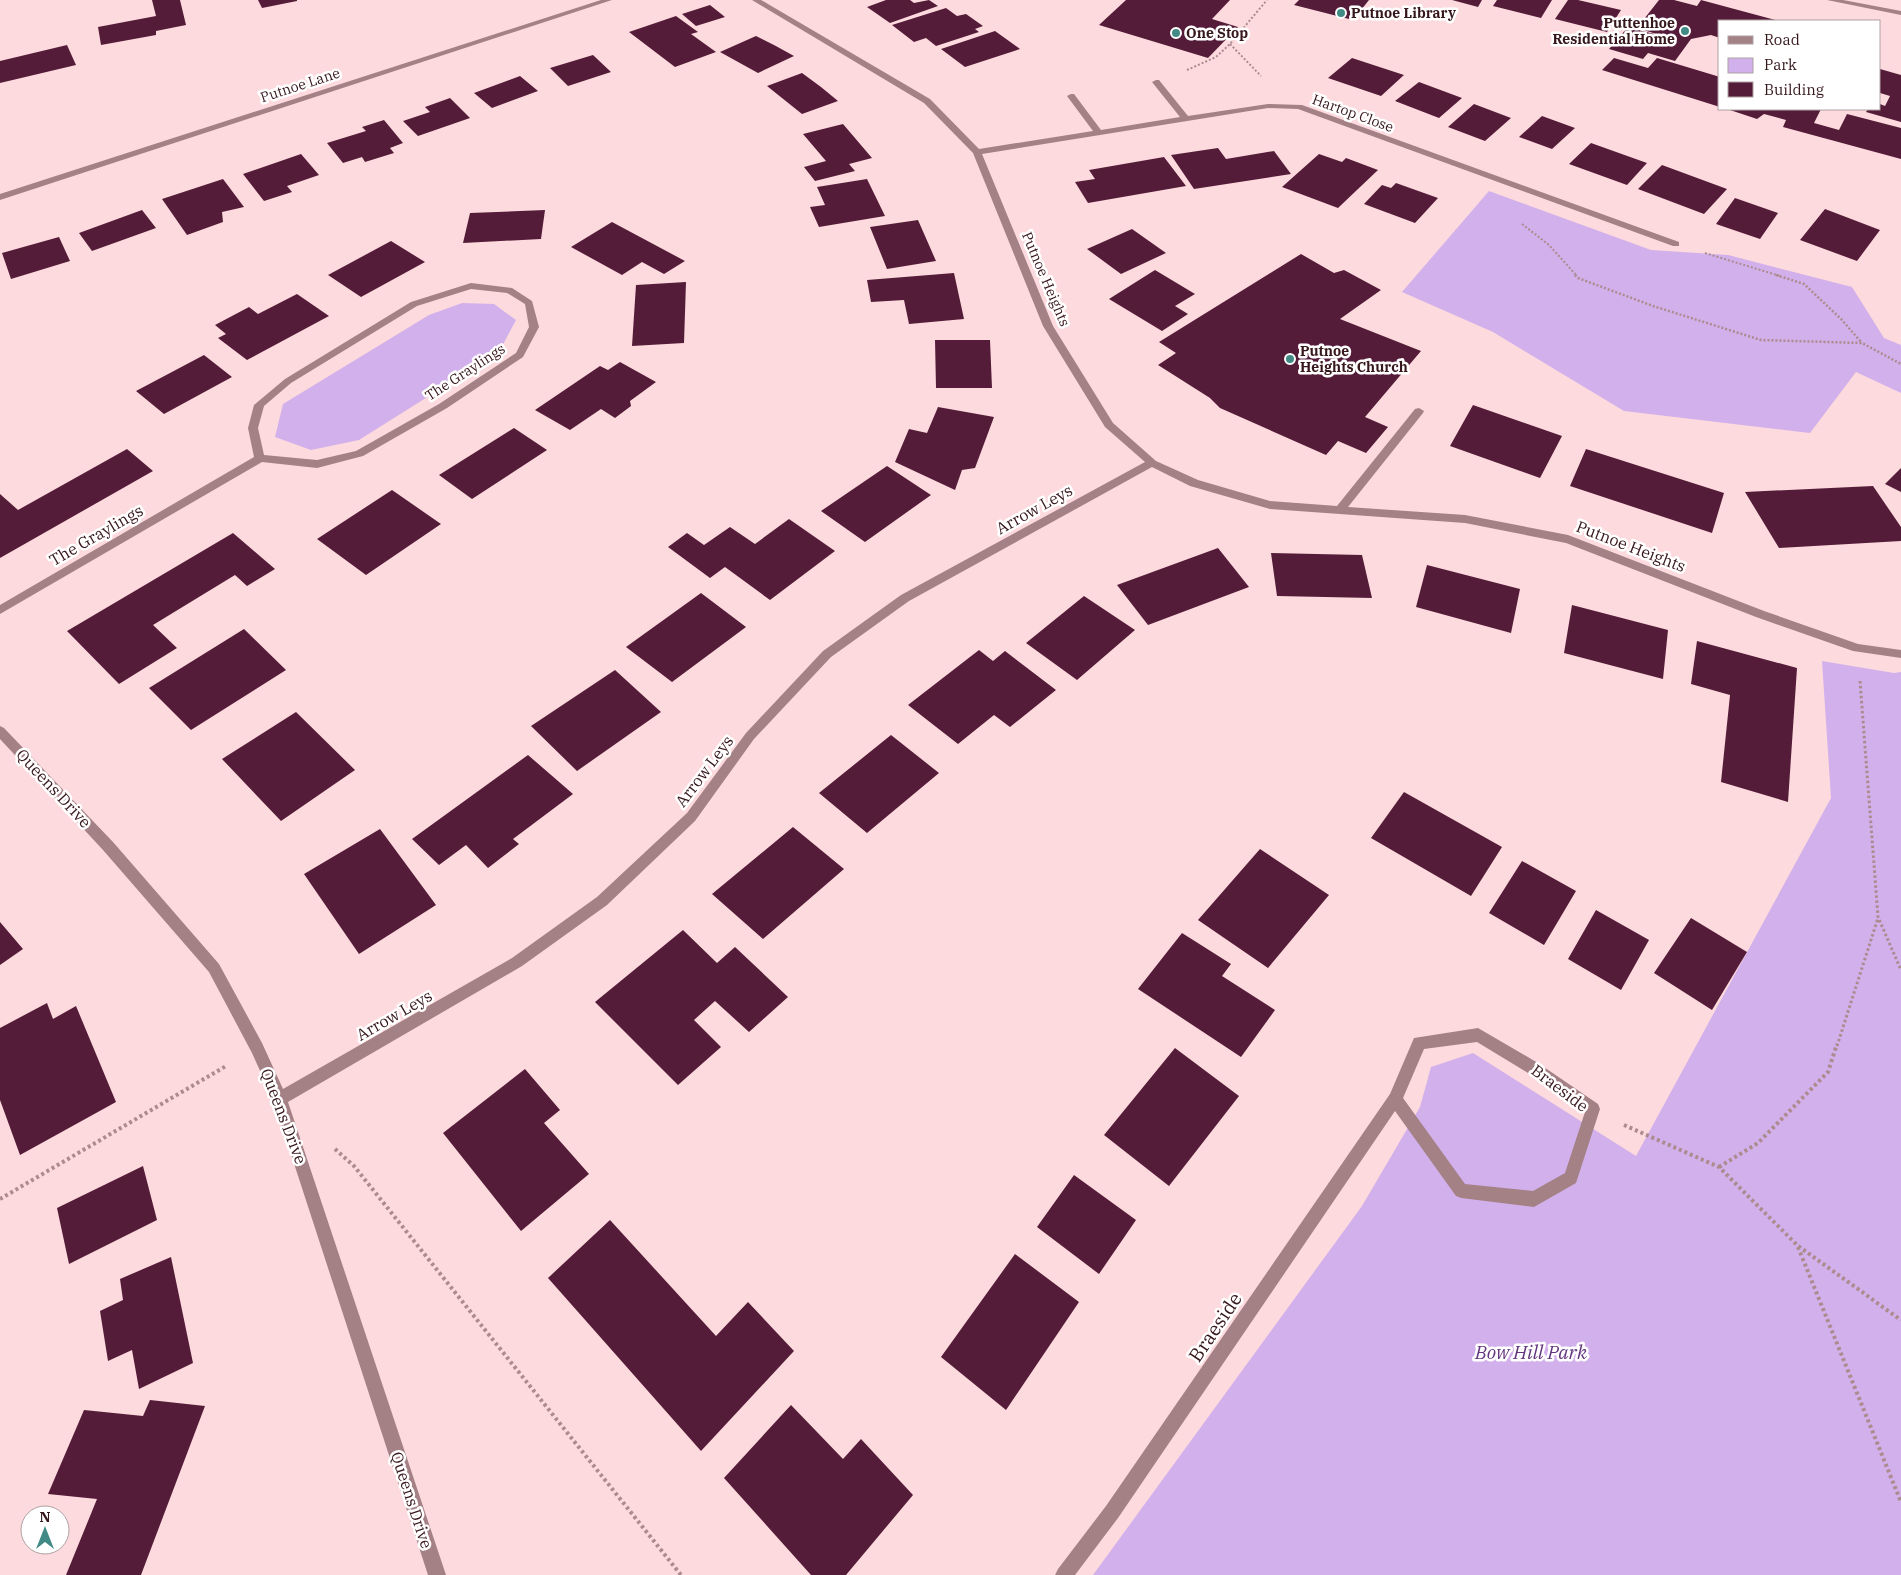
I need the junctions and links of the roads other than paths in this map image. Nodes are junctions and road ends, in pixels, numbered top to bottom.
1 (608, 0) edge
2 (756, 0) edge
3 (1831, 0) edge
4 (1901, 13) edge
5 (1156, 82) road end
6 (1072, 96) dead end
7 (1186, 118) junction
8 (1098, 132) junction
9 (977, 152) junction
10 (0, 196) edge
11 (1676, 244) road end
12 (1420, 411) dead end
13 (260, 458) junction
14 (1152, 463) junction
15 (1340, 510) junction
16 (0, 610) edge
17 (1901, 654) edge
18 (0, 730) edge
19 (280, 1099) junction
20 (1395, 1099) junction
21 (437, 1575) edge
22 (1064, 1575) edge

1 - 10 street, Putnoe Lane
2 - 9 street, Putnoe Heights
3 - 4 street
5 - 7 street
6 - 8 street
7 - 8 street, Hartop Close
7 - 11 street, Hartop Close
8 - 9 street, Hartop Close
9 - 14 street, Putnoe Heights
12 - 15 street
13 - 13 street, The Graylings
13 - 16 street, The Graylings
14 - 15 street, Putnoe Heights
14 - 19 street, Arrow Leys
15 - 17 street, Putnoe Heights
18 - 19 street, Queens Drive
19 - 21 street, Queens Drive
20 - 20 street, Braeside
20 - 22 street, Braeside

